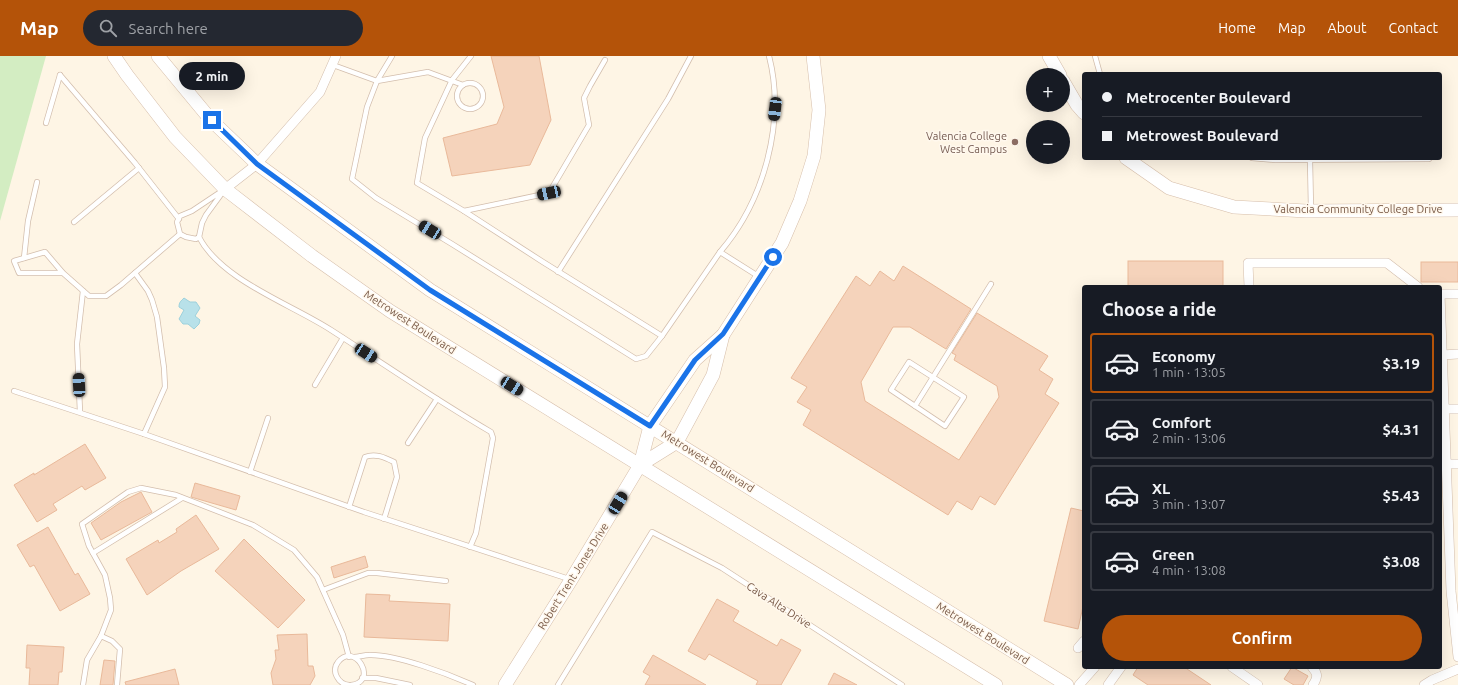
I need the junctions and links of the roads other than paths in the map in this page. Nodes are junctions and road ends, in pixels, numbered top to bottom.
1 (114, 56) edge
2 (158, 56) edge
3 (336, 56) edge
4 (392, 56) edge
5 (471, 56) edge
6 (691, 56) edge
7 (769, 56) edge
8 (813, 56) edge
9 (1095, 56) edge
10 (1052, 57) edge
11 (605, 60) dead end
12 (333, 65) junction
13 (1057, 68) edge
14 (1099, 72) edge
15 (452, 80) junction
16 (377, 81) junction
17 (463, 86) junction
18 (1070, 92) edge
19 (1082, 111) edge
20 (46, 123) dead end
21 (1129, 160) edge
22 (1275, 160) edge
23 (1310, 160) joint
24 (257, 164) junction
25 (139, 168) junction
26 (37, 182) dead end
27 (224, 189) junction
28 (1458, 210) edge
29 (464, 211) junction
30 (1311, 211) junction
31 (178, 218) junction
32 (74, 222) dead end
33 (180, 234) junction
34 (199, 237) junction
35 (720, 252) junction
36 (24, 258) junction
37 (558, 272) junction
38 (63, 273) junction
39 (134, 273) junction
40 (760, 277) junction
41 (991, 284) dead end
42 (1249, 285) edge
43 (1415, 285) edge
44 (83, 291) junction
45 (1442, 294) edge
46 (1458, 294) edge
47 (723, 334) junction
48 (662, 336) junction
49 (343, 338) junction
50 (1442, 354) joint
51 (1458, 354) edge
52 (933, 378) junction
53 (315, 385) dead end
54 (14, 391) dead end
55 (437, 399) junction
56 (915, 406) junction
57 (1445, 409) junction
58 (1458, 409) edge
59 (80, 412) junction
60 (268, 418) dead end
61 (650, 426) junction
62 (144, 434) junction
63 (676, 442) junction
64 (408, 443) dead end
65 (1447, 464) junction
66 (1458, 464) edge
67 (640, 466) junction
68 (250, 472) junction
69 (182, 498) junction
70 (349, 507) junction
71 (1453, 515) edge
72 (384, 519) junction
73 (470, 547) junction
74 (93, 553) junction
75 (1454, 572) edge
76 (571, 580) junction
77 (446, 581) dead end
78 (323, 590) junction
79 (100, 636) junction
80 (351, 657) junction
81 (1458, 657) edge
82 (1093, 669) edge
83 (1120, 669) edge
84 (1235, 669) edge
85 (1314, 669) edge
86 (1458, 669) edge
87 (362, 678) junction
88 (83, 685) edge
89 (117, 685) edge
90 (350, 685) edge
91 (410, 685) edge
92 (473, 685) edge
93 (505, 685) edge
94 (558, 685) edge
95 (902, 685) edge
96 (996, 685) edge
97 (1067, 685) edge
98 (1079, 685) edge
99 (1108, 685) edge
100 (1258, 685) edge
101 (1313, 685) edge
102 (1424, 685) edge

1 - 27 street, Metrowest Boulevard
2 - 24 street, Metrowest Boulevard
3 - 12 street
4 - 16 lane
5 - 15 lane
6 - 37 lane
7 - 35 lane
8 - 40 street
9 - 14 lane
10 - 13 street
11 - 29 lane
12 - 16 lane
12 - 24 street
15 - 16 lane
15 - 17 lane
15 - 29 lane
16 - 48 lane
17 - 17 lane
18 - 19 street
20 - 25 lane
21 - 30 street, Valencia Community College Drive
22 - 23 lane
23 - 30 lane
24 - 27 street
24 - 61 street, Metrowest Boulevard
25 - 31 lane
25 - 32 lane
26 - 36 lane
27 - 31 lane
27 - 34 lane
27 - 67 street, Metrowest Boulevard
28 - 30 street, Valencia Community College Drive
29 - 37 lane
31 - 33 lane
33 - 34 lane
33 - 39 lane
34 - 49 lane
35 - 40 lane
35 - 48 lane
36 - 38 lane
36 - 38 lane
37 - 48 lane
38 - 44 lane
39 - 44 lane
39 - 62 lane
40 - 47 street
41 - 52 lane
42 - 43 street
44 - 59 lane
45 - 46 street
47 - 61 street
47 - 63 street
49 - 53 lane
49 - 55 lane
50 - 51 street
50 - 57 street
52 - 56 lane
52 - 56 lane
52 - 56 lane
54 - 59 lane
55 - 64 lane
55 - 73 lane
57 - 58 street
57 - 65 street
59 - 62 lane
60 - 68 lane
61 - 63 street, Metrowest Boulevard
61 - 67 street, Robert Trent Jones Drive
62 - 68 lane
63 - 67 street, Robert Trent Jones Drive
63 - 97 street, Metrowest Boulevard
65 - 66 street
65 - 71 street
67 - 76 street, Robert Trent Jones Drive
67 - 96 street, Metrowest Boulevard
68 - 70 lane
69 - 74 lane
69 - 74 lane
69 - 78 lane
70 - 72 lane
70 - 72 lane
71 - 75 street
72 - 73 lane
73 - 76 lane
74 - 79 lane
75 - 81 street
76 - 93 street, Robert Trent Jones Drive
77 - 78 lane
78 - 80 lane
79 - 88 lane
79 - 89 lane
80 - 87 lane
80 - 90 lane
80 - 92 lane
82 - 98 street
83 - 99 street
84 - 100 street
85 - 101 street
86 - 102 street
87 - 90 lane
87 - 91 lane
94 - 95 lane, Cava Alta Drive

